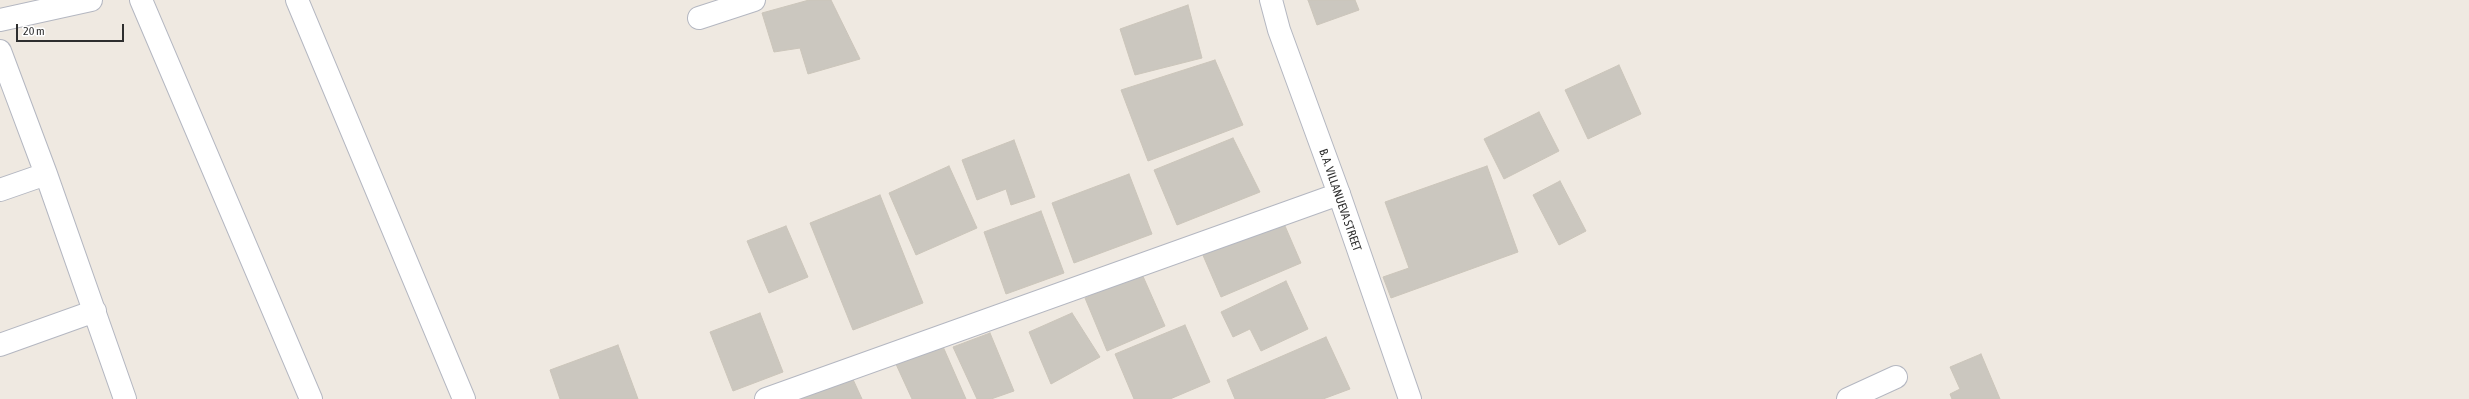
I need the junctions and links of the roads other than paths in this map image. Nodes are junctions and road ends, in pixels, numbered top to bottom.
1 (91, 0) edge
2 (141, 0) edge
3 (297, 0) edge
4 (754, 0) edge
5 (1271, 0) edge
6 (699, 18) dead end
7 (0, 20) edge
8 (0, 51) edge
9 (46, 174) junction
10 (0, 190) edge
11 (1339, 194) junction
12 (95, 311) junction
13 (0, 345) edge
14 (1896, 377) dead end
15 (124, 399) edge
16 (312, 399) edge
17 (464, 399) edge
18 (766, 399) edge
19 (1410, 399) edge
20 (1848, 399) edge

1 - 7 street
2 - 16 street
3 - 17 street
4 - 6 street
5 - 11 street, B. A. VILLANUEVA STREET
8 - 9 street
9 - 10 street
9 - 12 street
11 - 18 street
11 - 19 street, B. A. VILLANUEVA STREET
12 - 13 street
12 - 15 street
14 - 20 street

